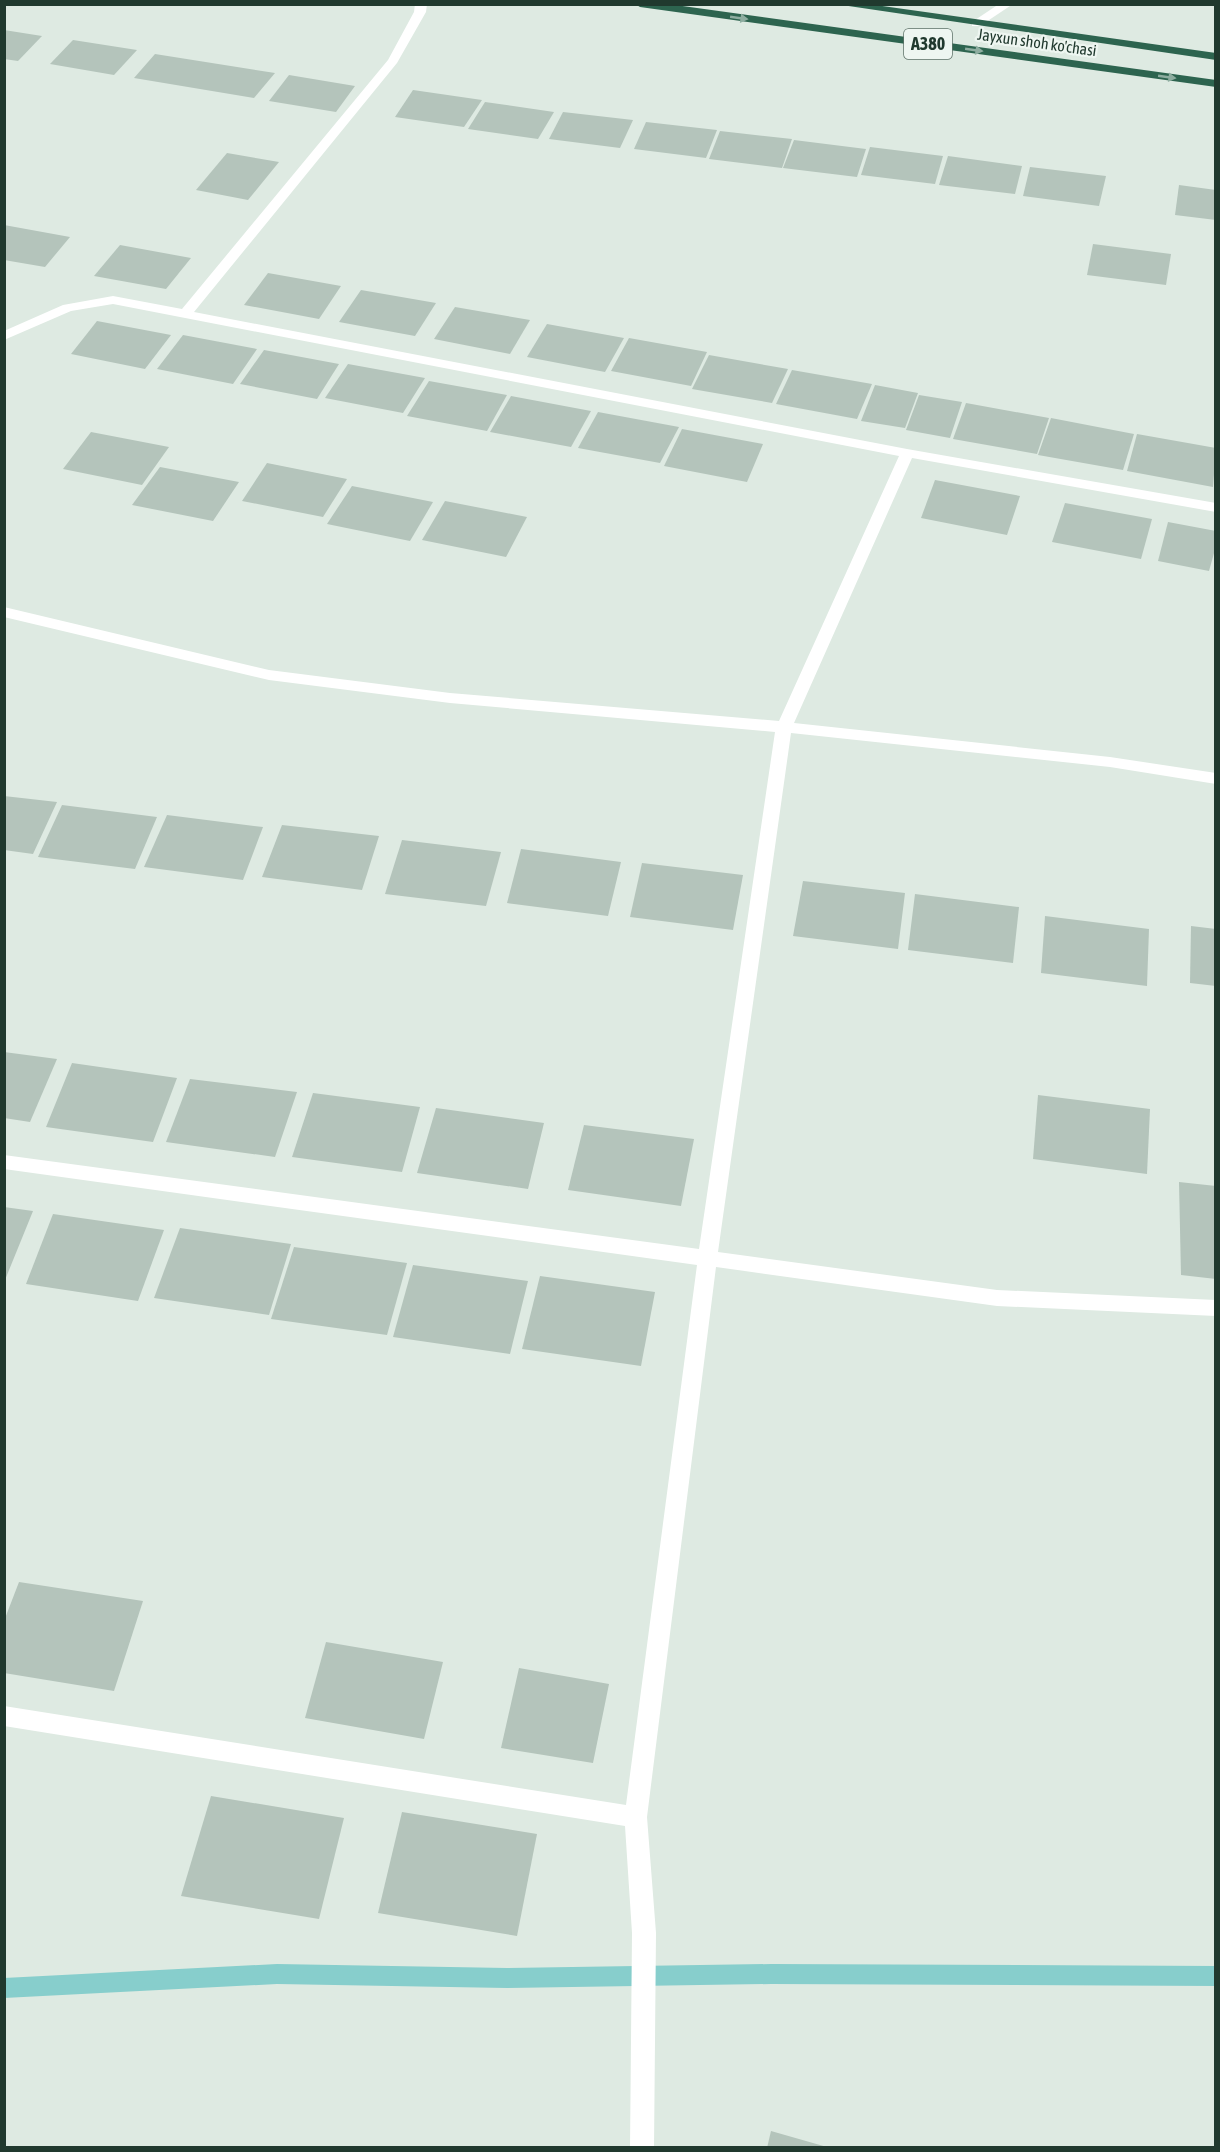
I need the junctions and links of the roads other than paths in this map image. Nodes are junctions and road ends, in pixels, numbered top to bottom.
1 (421, 4) edge
2 (640, 4) edge
3 (840, 4) edge
4 (1008, 4) edge
5 (976, 24) junction
6 (1215, 57) edge
7 (1215, 84) edge
8 (187, 312) junction
9 (4, 336) edge
10 (907, 453) junction
11 (1215, 508) edge
12 (4, 612) edge
13 (784, 727) junction
14 (1215, 779) edge
15 (4, 1162) edge
16 (707, 1259) junction
17 (1215, 1308) edge
18 (4, 1716) edge
19 (636, 1817) junction
20 (642, 2148) edge

1 - 8 street
2 -> 7 highway, Jayxun shoh ko'chasi / A380
3 - 5 highway, Jayxun shoh ko'chasi / A380
4 - 5 street
5 - 6 highway, Jayxun shoh ko'chasi / A380
8 - 9 street
8 - 10 street
10 - 11 street
10 - 13 street
12 - 13 street
13 - 14 street
13 - 16 street
15 - 16 street
16 - 17 street
16 - 19 street
18 - 19 street
19 - 20 street

